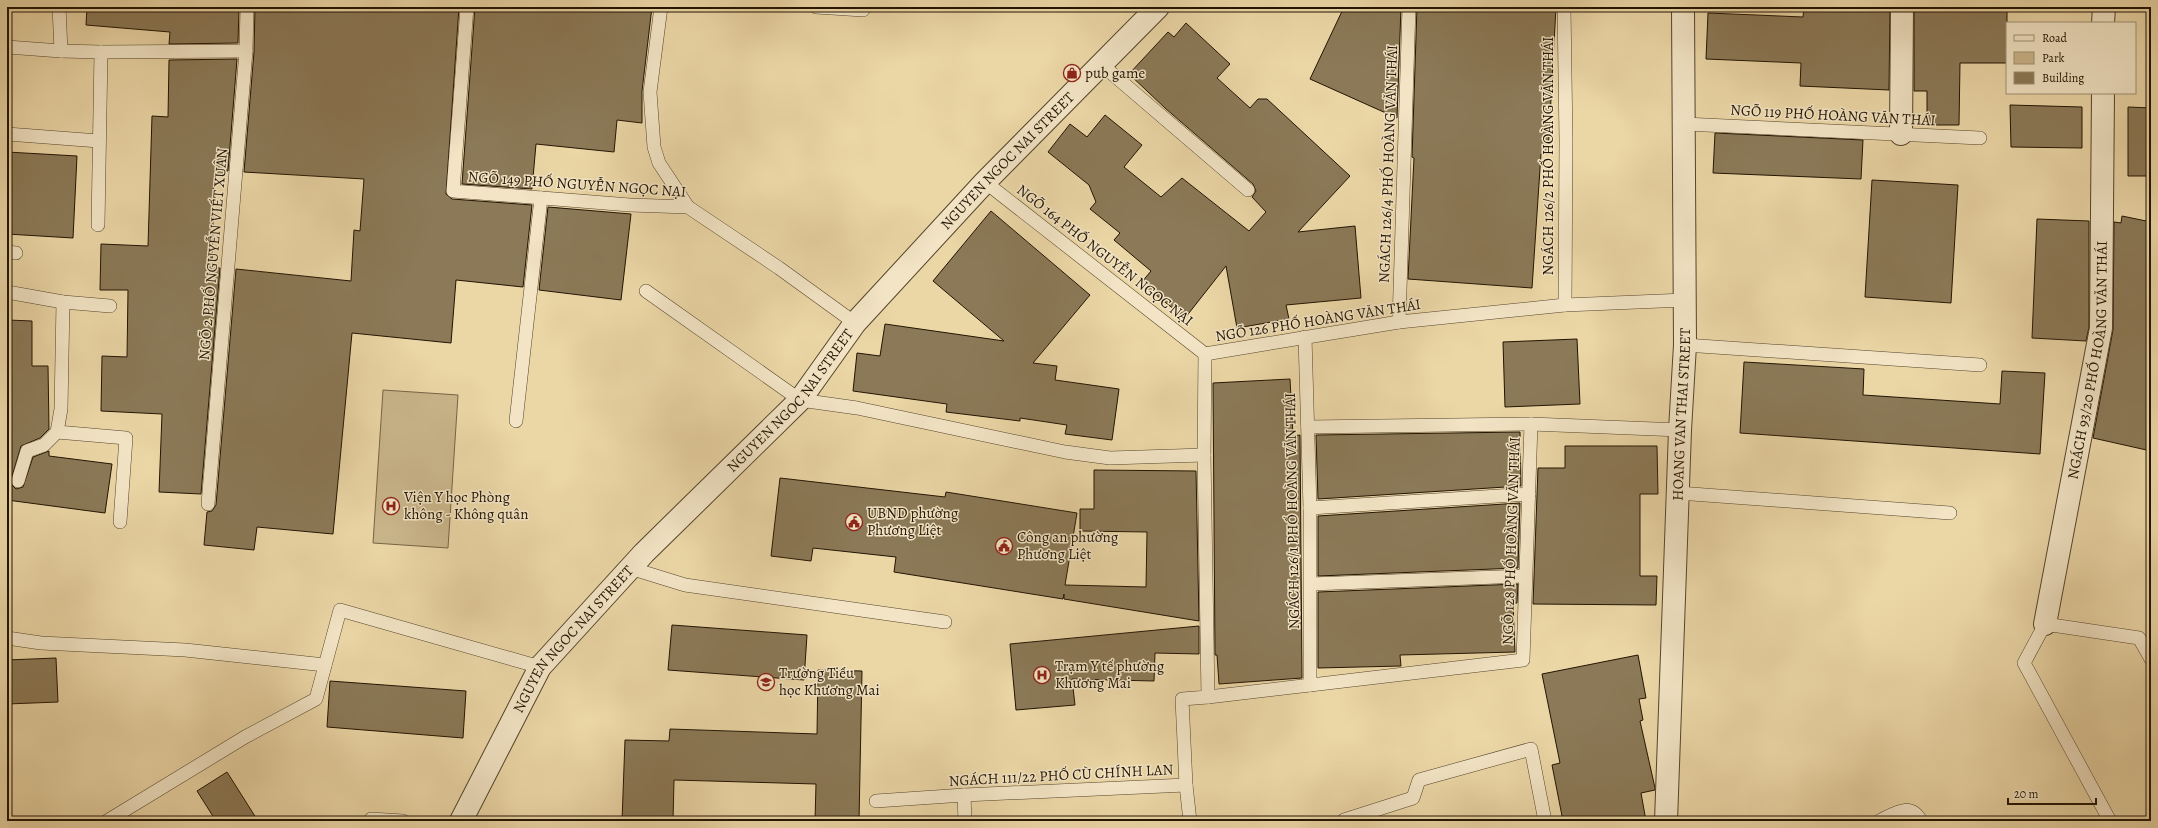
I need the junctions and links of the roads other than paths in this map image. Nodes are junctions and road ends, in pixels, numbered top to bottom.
1 (59, 7) edge
2 (247, 7) edge
3 (467, 7) edge
4 (661, 7) edge
5 (816, 7) edge
6 (1158, 7) edge
7 (1409, 7) edge
8 (1564, 7) edge
9 (1683, 7) edge
10 (1902, 7) edge
11 (2104, 7) edge
12 (863, 10) dead end
13 (2104, 22) edge
14 (7, 47) edge
15 (61, 51) junction
16 (246, 51) junction
17 (101, 52) junction
18 (1102, 65) junction
19 (2103, 94) edge
20 (1684, 124) junction
21 (7, 134) edge
22 (1901, 134) junction
23 (1980, 138) dead end
24 (99, 141) junction
25 (985, 182) junction
26 (1248, 190) dead end
27 (541, 198) junction
28 (688, 207) junction
29 (98, 225) dead end
30 (7, 292) edge
31 (646, 292) dead end
32 (1685, 300) junction
33 (63, 302) junction
34 (1564, 305) junction
35 (110, 306) dead end
36 (1399, 322) junction
37 (855, 323) junction
38 (1305, 337) junction
39 (1685, 345) junction
40 (1205, 354) junction
41 (1980, 365) dead end
42 (800, 400) junction
43 (516, 421) dead end
44 (1531, 424) junction
45 (1308, 427) junction
46 (1680, 430) junction
47 (57, 432) junction
48 (1204, 455) junction
49 (18, 481) dead end
50 (1678, 493) junction
51 (1529, 494) junction
52 (208, 504) dead end
53 (1310, 508) junction
54 (1950, 513) dead end
55 (120, 522) dead end
56 (630, 568) junction
57 (1525, 576) junction
58 (1311, 584) junction
59 (945, 622) dead end
60 (2045, 624) junction
61 (7, 638) edge
62 (2151, 659) edge
63 (325, 665) junction
64 (540, 667) junction
65 (1310, 685) junction
66 (1208, 697) junction
67 (1186, 785) junction
68 (964, 795) junction
69 (876, 801) dead end
70 (371, 819) dead end
71 (1344, 820) edge
72 (107, 821) edge
73 (403, 821) edge
74 (461, 821) edge
75 (965, 821) edge
76 (1190, 821) edge
77 (1545, 821) edge
78 (1666, 821) edge
79 (1879, 821) edge
80 (1921, 821) edge
81 (2110, 821) edge

1 - 15 lane
2 - 16 lane, NGÕ 2 PHỐ NGUYỄN VIẾT XUÂN
3 - 27 lane, NGÕ 149 PHỐ NGUYỄN NGỌC NẠI
4 - 28 lane
5 - 12 lane
6 - 18 street, NGUYEN NGOC NAI STREET
7 - 36 lane, NGÁCH 126/4 PHỐ HOÀNG VĂN THÁI
8 - 34 lane, NGÁCH 126/2 PHỐ HOÀNG VĂN THÁI
9 - 20 street, HOANG VAN THAI STREET
10 - 22 street
11 - 13 street
14 - 15 lane
15 - 17 lane
16 - 17 lane
16 - 52 lane, NGÕ 2 PHỐ NGUYỄN VIẾT XUÂN
17 - 24 lane
18 - 25 street, NGUYEN NGOC NAI STREET
18 - 26 lane
19 - 60 street, NGÁCH 93/20 PHỐ HOÀNG VĂN THÁI
20 - 22 lane, NGÕ 119 PHỐ HOÀNG VĂN THÁI
20 - 32 street, HOANG VAN THAI STREET
21 - 24 lane
22 - 23 lane, NGÕ 119 PHỐ HOÀNG VĂN THÁI
24 - 29 lane
25 - 37 street, NGUYEN NGOC NAI STREET
25 - 40 lane, NGÕ 164 PHỐ NGUYỄN NGỌC NẠI
27 - 28 lane, NGÕ 149 PHỐ NGUYỄN NGỌC NẠI
27 - 43 lane
28 - 37 lane, NGÕ 149 PHỐ NGUYỄN NGỌC NẠI
30 - 33 lane
31 - 42 lane
32 - 34 lane, NGÕ 126 PHỐ HOÀNG VĂN THÁI
32 - 39 street, HOANG VAN THAI STREET
33 - 35 lane
33 - 47 lane
34 - 36 lane, NGÕ 126 PHỐ HOÀNG VĂN THÁI
36 - 38 lane, NGÕ 126 PHỐ HOÀNG VĂN THÁI
37 - 42 street, NGUYEN NGOC NAI STREET
38 - 40 lane, NGÕ 126 PHỐ HOÀNG VĂN THÁI
38 - 45 lane, NGÁCH 126/1 PHỐ HOÀNG VĂN THÁI
39 - 41 lane
39 - 46 street, HOANG VAN THAI STREET
40 - 48 lane, NGÕ 126 PHỐ HOÀNG VĂN THÁI
42 - 48 lane
42 - 56 street, NGUYEN NGOC NAI STREET
44 - 45 lane
44 - 46 lane, NGÕ 128 PHỐ HOÀNG VĂN THÁI
44 - 51 lane, NGÕ 128 PHỐ HOÀNG VĂN THÁI
45 - 53 lane, NGÁCH 126/1 PHỐ HOÀNG VĂN THÁI
46 - 50 street, HOANG VAN THAI STREET
47 - 49 lane
47 - 55 lane
48 - 66 lane, NGÕ 126 PHỐ HOÀNG VĂN THÁI
50 - 54 lane
50 - 78 street, HOANG VAN THAI STREET
51 - 53 lane
51 - 57 lane, NGÕ 128 PHỐ HOÀNG VĂN THÁI
53 - 58 lane, NGÁCH 126/1 PHỐ HOÀNG VĂN THÁI
56 - 59 lane
56 - 64 street, NGUYEN NGOC NAI STREET
57 - 58 lane
57 - 65 lane, NGÕ 128 PHỐ HOÀNG VĂN THÁI
58 - 65 lane, NGÁCH 126/1 PHỐ HOÀNG VĂN THÁI
60 - 62 lane
60 - 81 lane
61 - 63 lane
63 - 64 lane
63 - 72 lane
64 - 74 street, NGUYEN NGOC NAI STREET
65 - 66 lane, NGÕ 128 PHỐ HOÀNG VĂN THÁI
66 - 67 lane, NGÁCH 111/22 PHỐ CÙ CHÍNH LAN
67 - 68 lane, NGÁCH 111/22 PHỐ CÙ CHÍNH LAN
67 - 76 lane
68 - 69 lane, NGÁCH 111/22 PHỐ CÙ CHÍNH LAN
68 - 75 lane
70 - 73 lane
71 - 77 lane
79 - 80 lane

